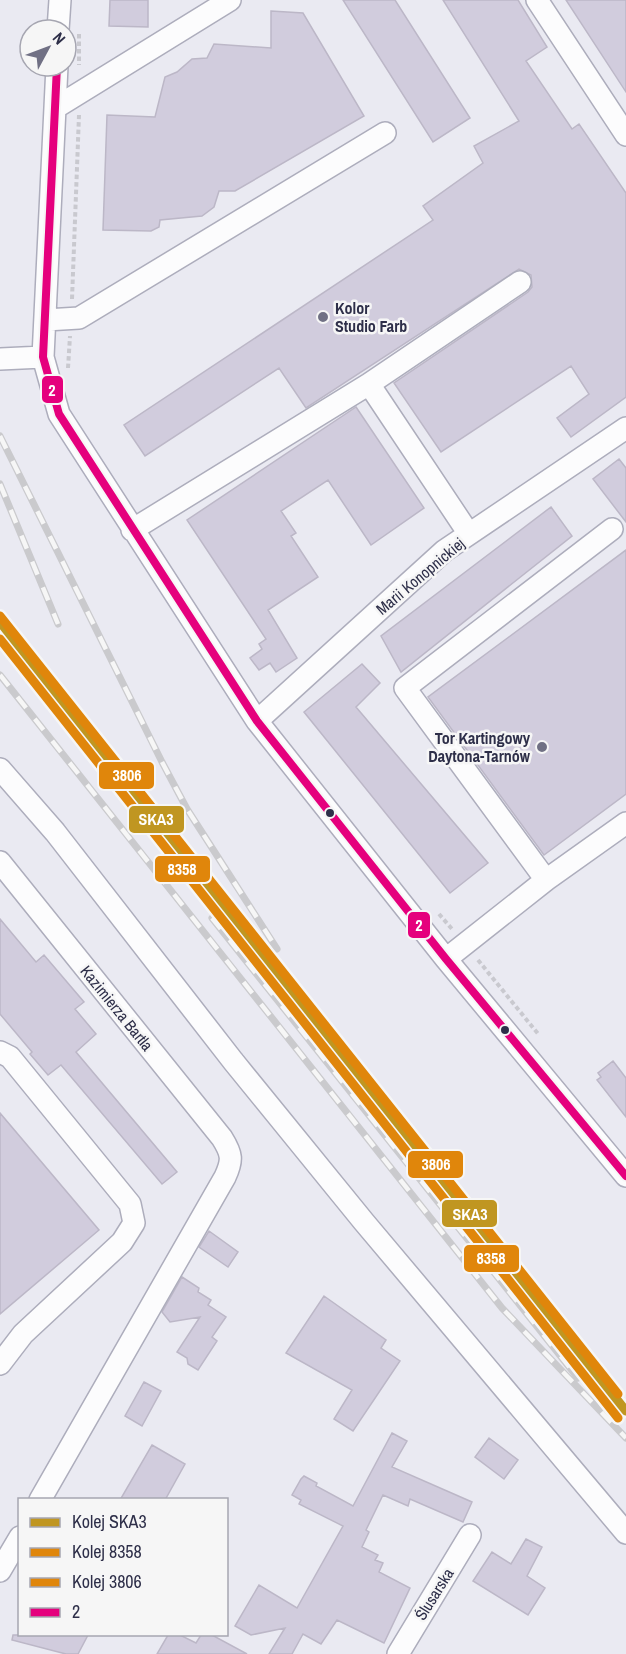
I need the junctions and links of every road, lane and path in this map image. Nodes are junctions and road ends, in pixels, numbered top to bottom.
1 (60, 0) edge
2 (230, 0) edge
3 (537, 0) edge
4 (65, 18) edge
5 (56, 78) edge
6 (77, 78) edge
7 (79, 93) junction
8 (55, 108) junction
9 (384, 133) dead end
10 (626, 135) edge
11 (520, 282) dead end
12 (71, 319) junction
13 (46, 320) junction
14 (43, 357) junction
15 (0, 359) edge
16 (68, 373) dead end
17 (369, 384) junction
18 (626, 428) edge
19 (612, 529) dead end
20 (132, 530) junction
21 (469, 534) junction
22 (257, 721) junction
23 (0, 769) edge
24 (626, 822) edge
25 (0, 862) edge
26 (546, 880) junction
27 (437, 911) dead end
28 (465, 944) junction
29 (446, 959) junction
30 (539, 1036) dead end
31 (0, 1052) edge
32 (626, 1176) edge
33 (0, 1364) edge
34 (41, 1498) edge
35 (626, 1533) edge
36 (470, 1535) dead end
37 (18, 1540) edge
38 (0, 1571) edge
39 (398, 1654) edge

1 - 4 street
2 - 7 street
3 - 10 street
5 - 8 street
6 - 7 path
7 - 8 street
7 - 12 path
8 - 13 street
9 - 12 street
11 - 17 street
12 - 13 street
12 - 16 path
13 - 14 street
14 - 15 street
14 - 20 street
17 - 20 street
17 - 21 street
18 - 21 street, Marii Konopnickiej
19 - 26 street
20 - 22 street
21 - 22 street, Marii Konopnickiej
22 - 29 street
23 - 35 street
24 - 26 street
25 - 34 street, Kazimierza Bartla
26 - 28 street
27 - 28 path
28 - 29 street
28 - 30 path
29 - 32 street
31 - 33 street
36 - 39 street, Ślusarska
37 - 38 street

